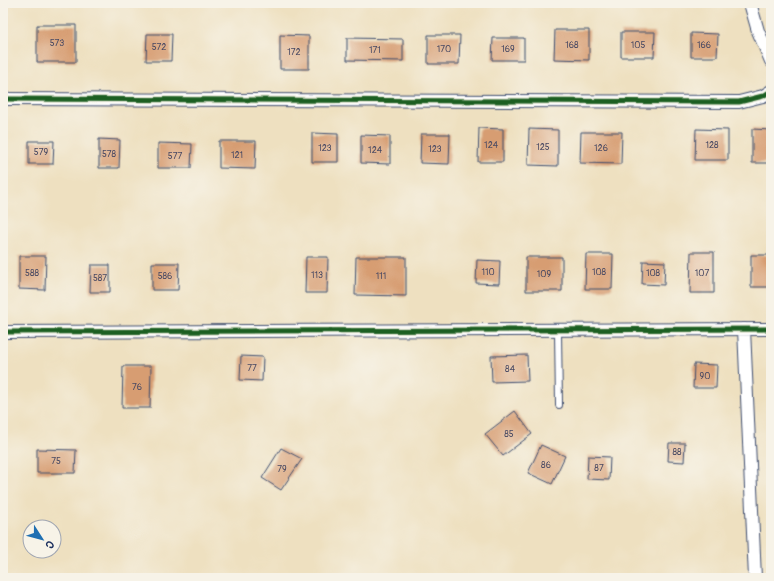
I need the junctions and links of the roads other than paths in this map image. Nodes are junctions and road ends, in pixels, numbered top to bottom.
1 (750, 3) edge
2 (771, 61) edge
3 (771, 91) edge
4 (3, 99) edge
5 (744, 329) junction
6 (771, 329) edge
7 (558, 330) junction
8 (3, 332) edge
9 (559, 405) dead end
10 (756, 578) edge

1 - 2 street
3 - 4 street
5 - 6 street
5 - 7 street
5 - 10 street
7 - 8 street
7 - 9 lane

